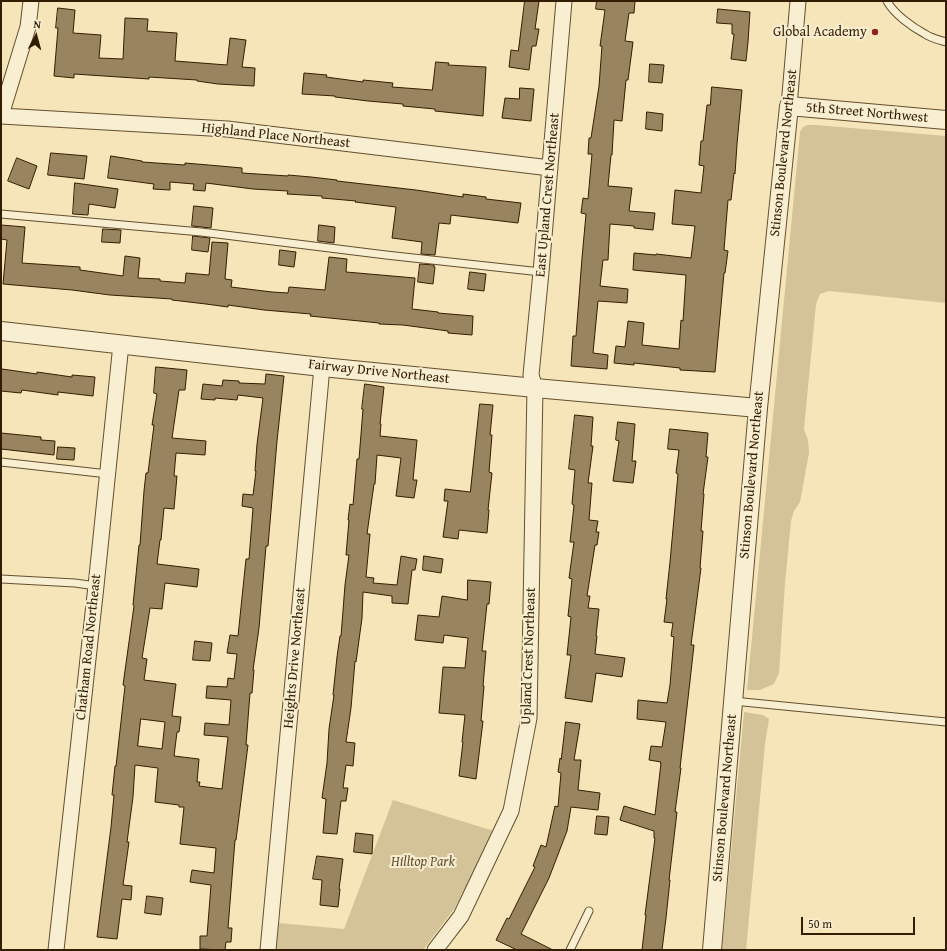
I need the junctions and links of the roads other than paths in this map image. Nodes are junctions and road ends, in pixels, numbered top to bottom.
1 (31, 1) edge
2 (564, 1) edge
3 (798, 1) edge
4 (887, 1) edge
5 (946, 42) edge
6 (789, 106) junction
7 (1, 115) edge
8 (946, 120) edge
9 (550, 168) junction
10 (1, 214) edge
11 (542, 272) junction
12 (1, 331) edge
13 (121, 344) junction
14 (322, 367) junction
15 (534, 388) junction
16 (758, 408) junction
17 (1, 462) edge
18 (108, 474) junction
19 (1, 579) edge
20 (96, 586) junction
21 (733, 701) junction
22 (946, 722) edge
23 (588, 911) dead end
24 (56, 950) edge
25 (268, 950) edge
26 (435, 950) edge
27 (570, 950) edge
28 (712, 950) edge

1 - 7 street
2 - 9 street, East Upland Crest Northeast
3 - 6 street, Stinson Boulevard Northeast
4 - 5 lane
6 - 8 street, 5th Street Northwest
6 - 16 street, Stinson Boulevard Northeast
7 - 9 street, Highland Place Northeast
9 - 11 street, East Upland Crest Northeast
10 - 11 lane
11 - 15 street, East Upland Crest Northeast
12 - 13 street, Fairway Drive Northeast
13 - 14 street, Fairway Drive Northeast
13 - 18 street, Chatham Road Northeast
14 - 15 street, Fairway Drive Northeast
14 - 25 street, Heights Drive Northeast
15 - 16 street, Fairway Drive Northeast
15 - 26 street, Upland Crest Northeast
16 - 21 street, Stinson Boulevard Northeast
17 - 18 lane
18 - 20 street, Chatham Road Northeast
19 - 20 lane
20 - 24 street, Chatham Road Northeast
21 - 22 lane
21 - 28 street, Stinson Boulevard Northeast
23 - 27 lane

